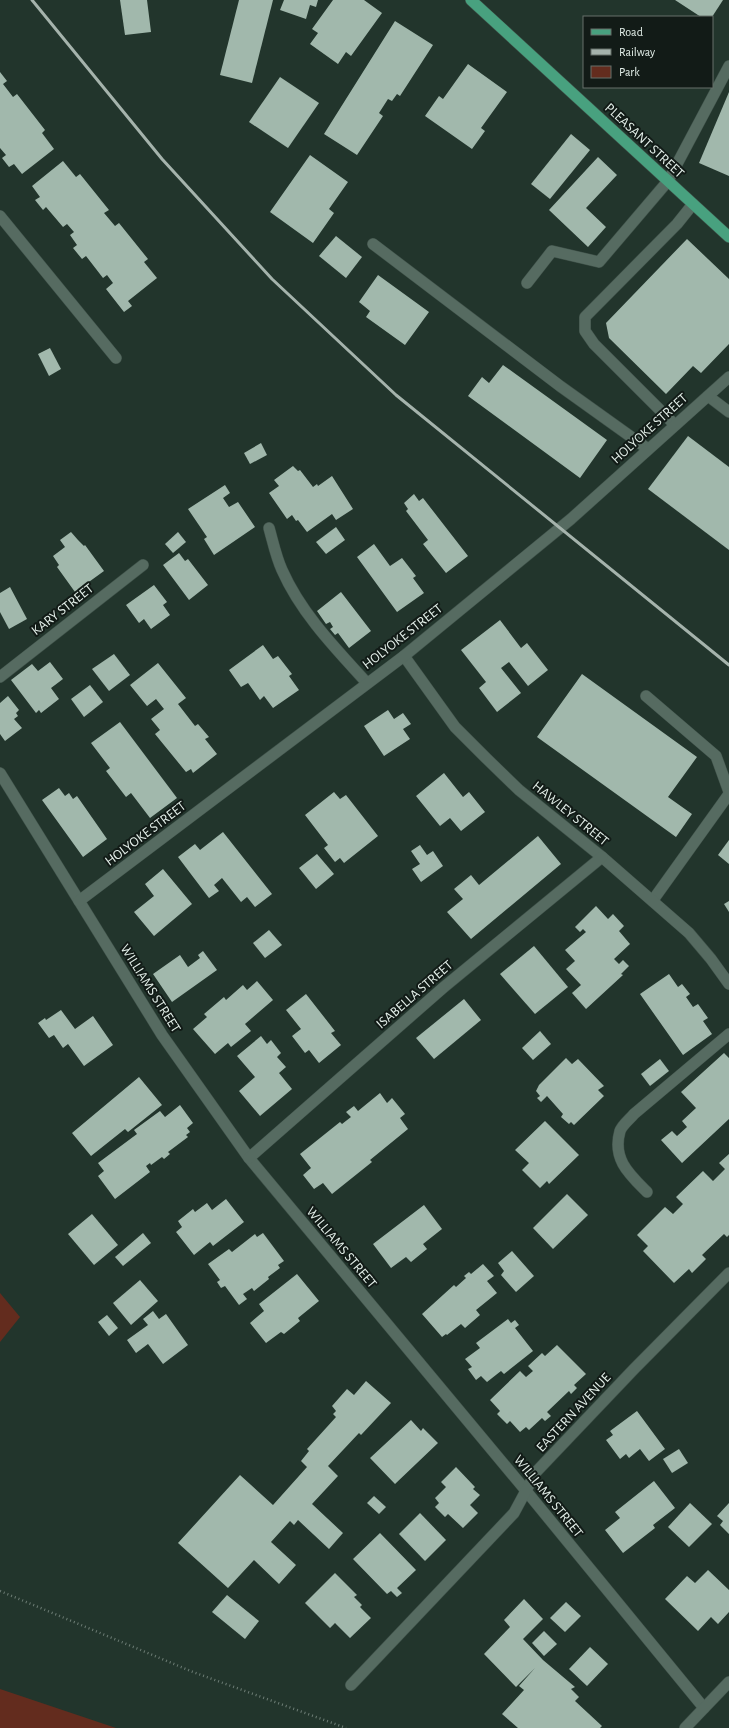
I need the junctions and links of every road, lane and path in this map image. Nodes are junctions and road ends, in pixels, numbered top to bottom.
1 (475, 1) edge
2 (729, 66) edge
3 (668, 181) junction
4 (693, 204) junction
5 (0, 216) edge
6 (729, 237) edge
7 (374, 244) dead end
8 (527, 283) dead end
9 (116, 358) dead end
10 (729, 377) edge
11 (708, 396) junction
12 (729, 412) edge
13 (675, 425) junction
14 (648, 449) junction
15 (270, 528) dead end
16 (143, 565) dead end
17 (404, 656) junction
18 (0, 677) edge
19 (367, 683) junction
20 (646, 696) dead end
21 (0, 773) edge
22 (729, 793) edge
23 (602, 857) junction
24 (653, 900) junction
25 (79, 901) junction
26 (729, 984) edge
27 (729, 1034) edge
28 (249, 1158) junction
29 (647, 1192) dead end
30 (729, 1273) edge
31 (527, 1492) junction
32 (0, 1591) edge
33 (729, 1682) edge
34 (351, 1685) dead end
35 (704, 1708) junction
36 (346, 1728) edge
37 (685, 1728) edge

1 - 3 main road, PLEASANT STREET
2 - 3 street
3 - 4 main road, PLEASANT STREET
3 - 8 street
4 - 6 main road, PLEASANT STREET
4 - 13 street
5 - 9 street
7 - 14 street
10 - 11 street, HOLYOKE STREET
11 - 12 street
11 - 13 street, HOLYOKE STREET
13 - 14 street, HOLYOKE STREET
14 - 17 street, HOLYOKE STREET
15 - 19 street
16 - 18 street, KARY STREET
17 - 19 street, HOLYOKE STREET
17 - 23 street, HAWLEY STREET
19 - 25 street, HOLYOKE STREET
20 - 22 street
21 - 25 street, WILLIAMS STREET
22 - 24 street
23 - 24 street, HAWLEY STREET
23 - 28 street, ISABELLA STREET
24 - 26 street, HAWLEY STREET
25 - 28 street, WILLIAMS STREET
27 - 29 street
28 - 31 street, WILLIAMS STREET
30 - 31 street, EASTERN AVENUE
31 - 34 street, EASTERN AVENUE
31 - 35 street, WILLIAMS STREET
32 - 36 path
33 - 35 street
35 - 37 street

